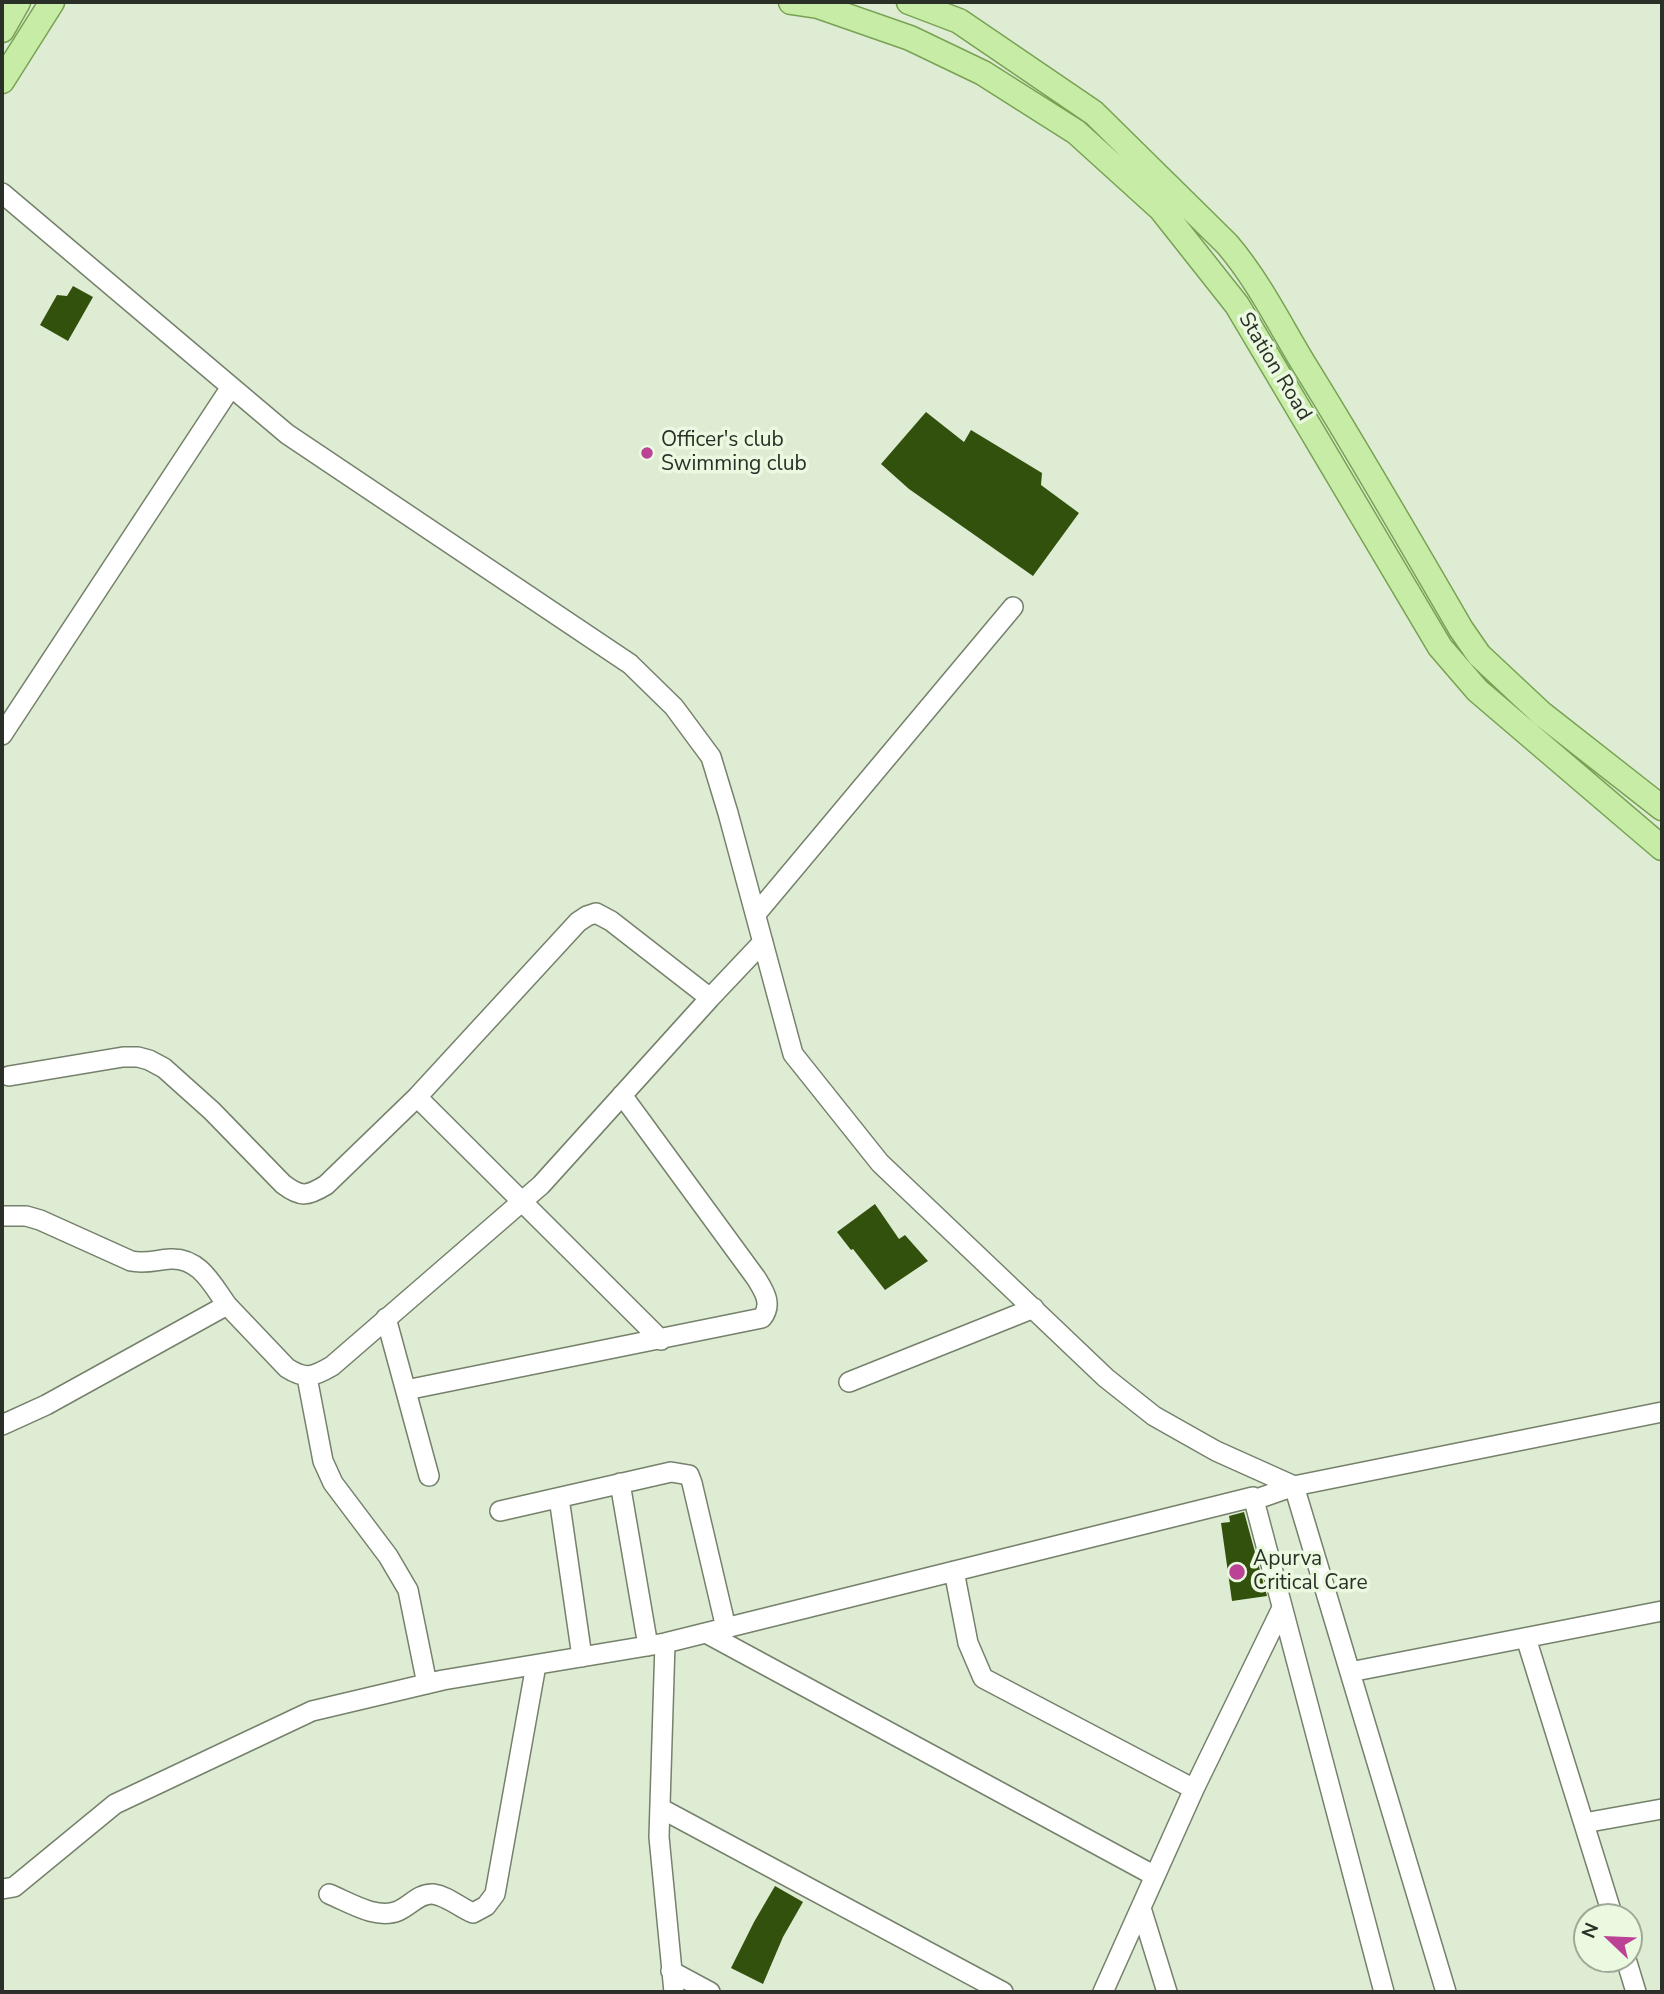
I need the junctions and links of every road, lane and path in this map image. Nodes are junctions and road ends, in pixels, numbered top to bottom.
1 (18, 2) edge
2 (52, 2) edge
3 (791, 2) edge
4 (909, 2) edge
5 (2, 30) edge
6 (2, 81) edge
7 (2, 193) edge
8 (1259, 290) junction
9 (1237, 305) junction
10 (231, 387) junction
11 (1013, 607) dead end
12 (1494, 670) junction
13 (1477, 690) junction
14 (2, 735) edge
15 (1662, 807) edge
16 (1662, 848) edge
17 (756, 914) junction
18 (763, 942) junction
19 (710, 998) junction
20 (9, 1076) dead end
21 (622, 1095) junction
22 (417, 1097) junction
23 (523, 1202) junction
24 (2, 1216) edge
25 (228, 1305) junction
26 (1034, 1308) junction
27 (386, 1318) junction
28 (661, 1340) junction
29 (307, 1377) junction
30 (849, 1382) dead end
31 (406, 1390) junction
32 (1662, 1412) edge
33 (2, 1426) edge
34 (429, 1476) dead end
35 (620, 1483) junction
36 (1294, 1486) junction
37 (559, 1498) junction
38 (1254, 1500) junction
39 (500, 1511) dead end
40 (954, 1571) junction
41 (1282, 1608) junction
42 (1662, 1611) edge
43 (716, 1630) junction
44 (1526, 1637) junction
45 (657, 1644) junction
46 (582, 1657) junction
47 (536, 1665) junction
48 (1350, 1672) junction
49 (427, 1684) junction
50 (1194, 1789) junction
51 (660, 1808) junction
52 (1662, 1809) edge
53 (1584, 1823) junction
54 (1156, 1876) junction
55 (2, 1889) edge
56 (330, 1894) dead end
57 (1609, 1903) edge
58 (1141, 1908) junction
59 (671, 1971) junction
60 (1630, 1973) edge
61 (674, 1992) edge
62 (709, 1992) edge
63 (1003, 1992) edge
64 (1103, 1992) edge
65 (1167, 1992) edge
66 (1384, 1992) edge
67 (1446, 1992) edge
68 (1636, 1992) edge

1 - 5 main road
2 - 6 main road
3 - 9 main road, Station Road
4 - 8 main road, Station Road
7 - 10 street
8 - 9 main road
8 - 12 main road, Station Road
9 - 13 main road, Station Road
10 - 14 street
10 - 17 street
11 - 17 street
12 - 13 main road
12 - 15 main road, Station Road
13 - 16 main road, Station Road
17 - 18 street
18 - 19 street
18 - 26 street
19 - 21 street
19 - 22 street
20 - 22 street
21 - 23 street
21 - 28 street
22 - 23 street
23 - 27 street
23 - 28 street
24 - 25 street
25 - 29 street
25 - 33 street
26 - 30 street
26 - 36 street
27 - 29 street
27 - 31 street
28 - 31 street
29 - 49 street
31 - 34 street
32 - 36 street
35 - 37 street
35 - 43 street
35 - 45 street
36 - 38 street
36 - 48 street
37 - 39 street
37 - 46 street
38 - 40 street
38 - 41 street
40 - 43 street
40 - 50 street
41 - 50 street
41 - 66 street
42 - 44 street
43 - 45 street
43 - 54 street
44 - 48 street
44 - 53 street
45 - 46 street
45 - 51 street
46 - 47 street
47 - 49 street
47 - 56 street
48 - 67 street
49 - 55 street
50 - 54 street
51 - 59 street
51 - 63 street
52 - 53 street
53 - 57 street
54 - 58 street
58 - 64 street
58 - 65 street
59 - 61 street
59 - 62 street
60 - 68 street

